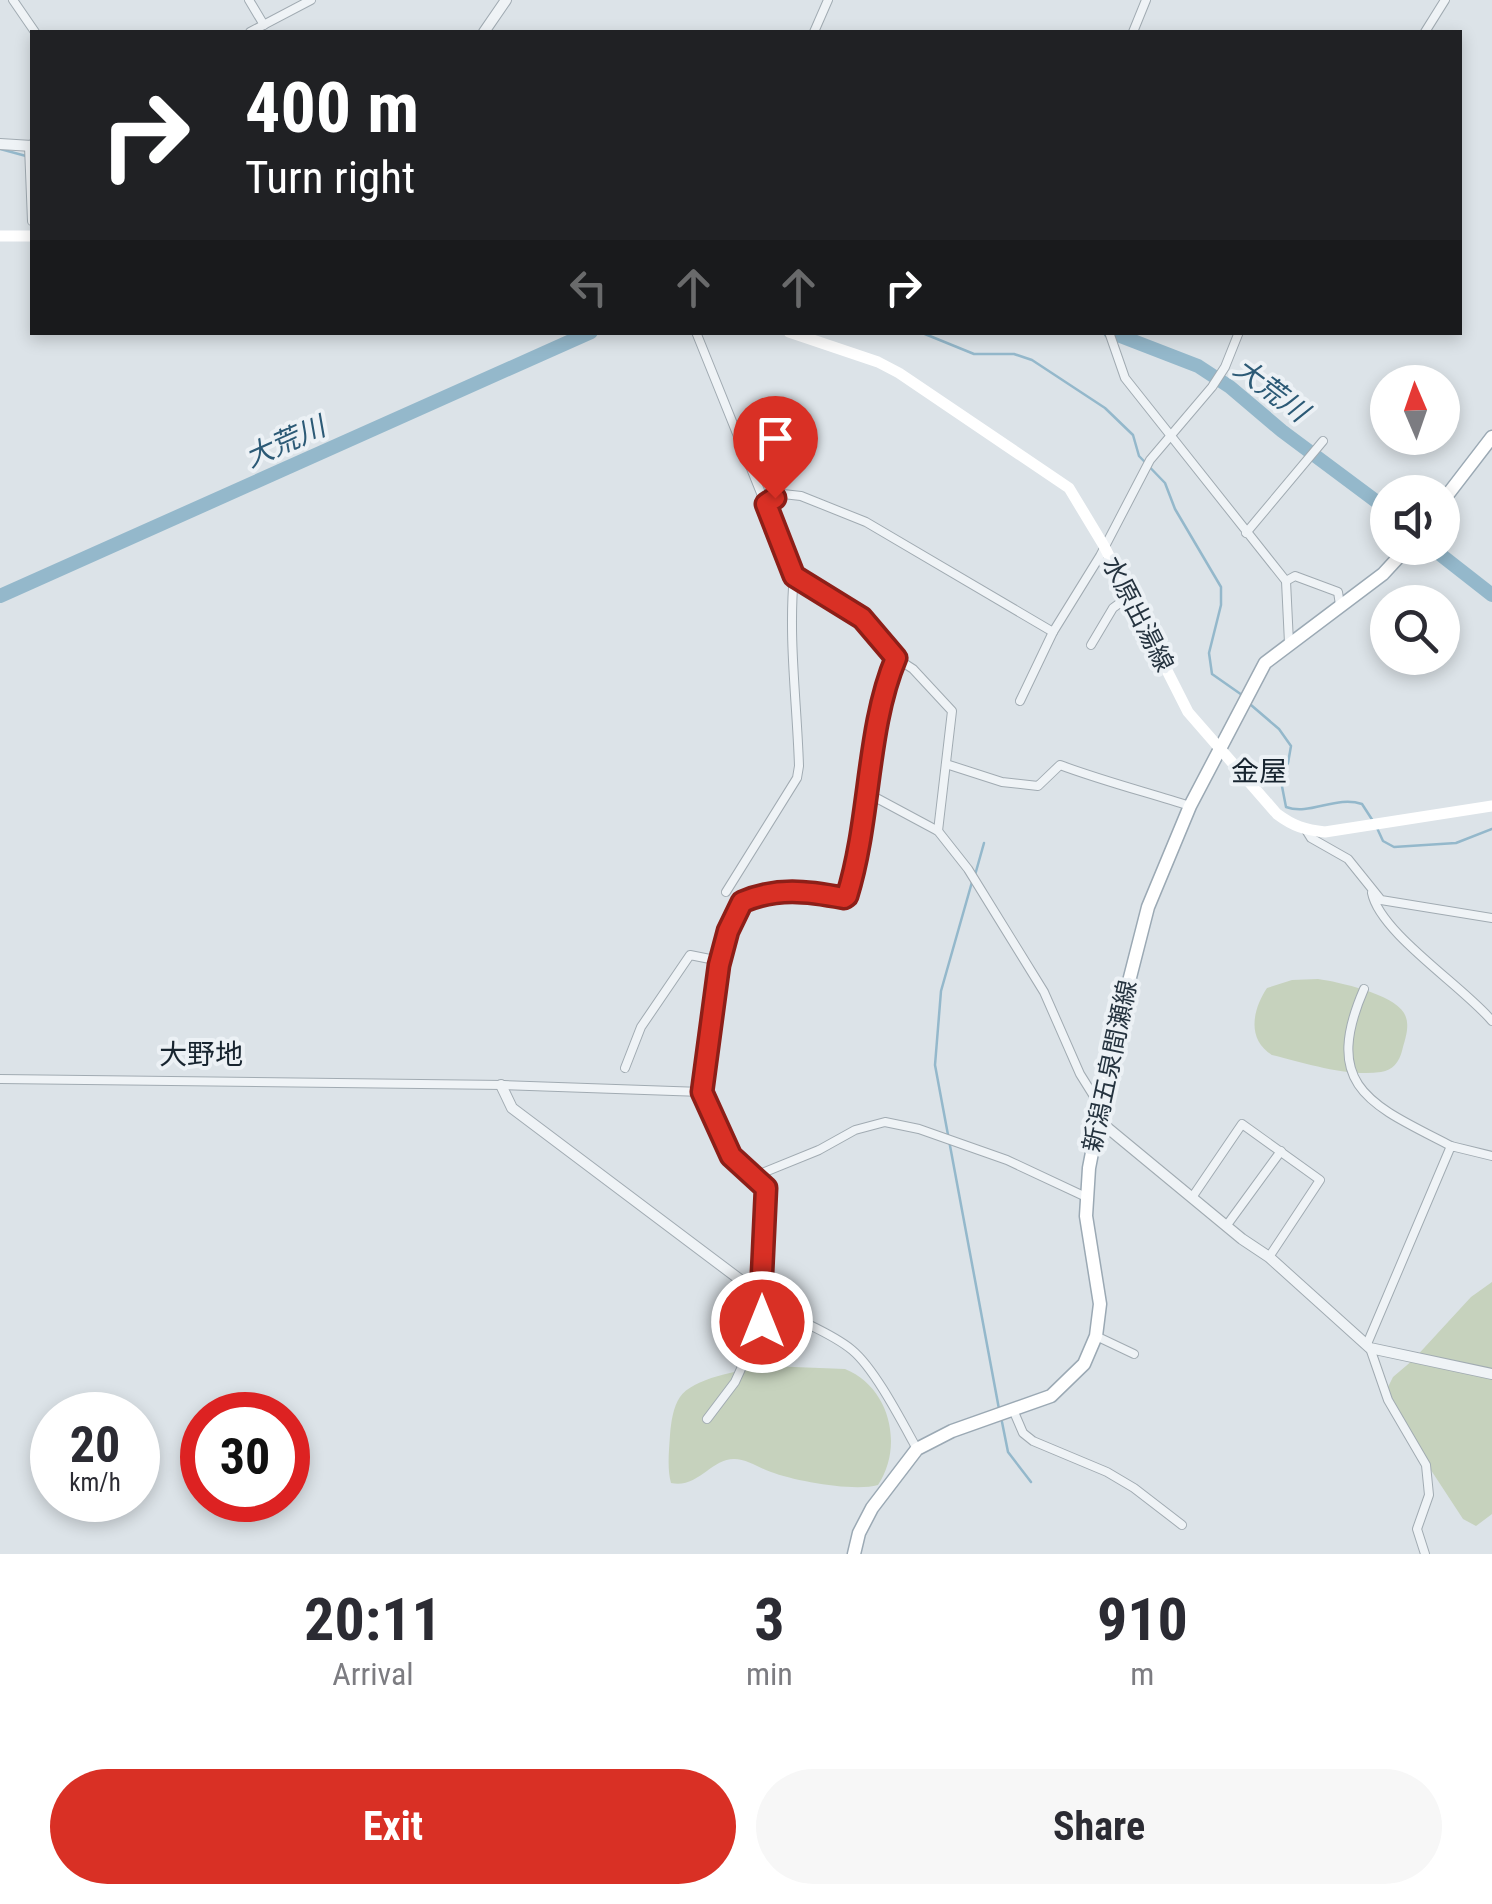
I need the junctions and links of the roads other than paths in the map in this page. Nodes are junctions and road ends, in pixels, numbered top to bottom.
1 (13, 0) edge
2 (250, 0) edge
3 (311, 0) edge
4 (506, 0) edge
5 (828, 0) edge
6 (1146, 0) edge
7 (1445, 0) edge
8 (34, 30) edge
9 (258, 30) edge
10 (485, 30) edge
11 (815, 30) edge
12 (1134, 30) edge
13 (1426, 30) edge
14 (0, 144) edge
15 (30, 145) edge
16 (0, 236) edge
17 (30, 236) edge
18 (697, 335) edge
19 (798, 335) edge
20 (1110, 335) edge
21 (1238, 335) edge
22 (1172, 437) junction
23 (1492, 438) edge
24 (1322, 441) dead end
25 (1460, 479) edge
26 (766, 504) junction
27 (1246, 532) junction
28 (1104, 546) junction
29 (1391, 565) edge
30 (794, 576) junction
31 (1286, 580) junction
32 (1128, 597) junction
33 (1340, 605) junction
34 (1053, 632) junction
35 (1289, 644) junction
36 (1090, 645) dead end
37 (896, 658) junction
38 (1020, 701) dead end
39 (1219, 750) junction
40 (946, 764) junction
41 (868, 794) junction
42 (1190, 806) junction
43 (1492, 806) edge
44 (1306, 830) junction
45 (938, 831) junction
46 (1371, 888) junction
47 (726, 892) dead end
48 (1492, 918) edge
49 (720, 961) junction
50 (1364, 989) dead end
51 (1492, 1021) edge
52 (625, 1068) dead end
53 (0, 1078) edge
54 (502, 1085) junction
55 (702, 1092) junction
56 (1099, 1113) junction
57 (1451, 1146) junction
58 (1281, 1151) junction
59 (1492, 1156) edge
60 (755, 1176) junction
61 (1193, 1196) junction
62 (1086, 1197) junction
63 (1228, 1226) junction
64 (1269, 1256) junction
65 (766, 1299) junction
66 (1096, 1336) junction
67 (1368, 1346) junction
68 (1134, 1354) dead end
69 (1492, 1374) edge
70 (1005, 1415) junction
71 (707, 1420) dead end
72 (918, 1449) junction
73 (1182, 1525) dead end
74 (854, 1554) edge
75 (1425, 1554) edge

1 - 8 street
2 - 9 street
3 - 9 street
4 - 10 street
5 - 11 street
6 - 12 street
7 - 13 street
14 - 15 street
16 - 17 main road
18 - 26 street
19 - 28 main road, 水原出湯線
20 - 22 street
21 - 22 street
22 - 27 street
22 - 28 street
23 - 25 main road
24 - 27 street
26 - 30 street
26 - 34 street
27 - 31 street
28 - 32 main road, 水原出湯線
28 - 34 street
29 - 33 main road, 新潟五泉間瀬線
30 - 37 street
30 - 47 street
31 - 33 street
31 - 35 street
32 - 36 street
32 - 39 main road, 水原出湯線
33 - 35 main road, 新潟五泉間瀬線
34 - 38 street
35 - 39 main road, 新潟五泉間瀬線
37 - 40 street
37 - 41 street
39 - 42 main road, 新潟五泉間瀬線
39 - 44 main road, 水原出湯線
40 - 42 street
40 - 45 street
41 - 45 street
41 - 49 street
42 - 56 main road, 新潟五泉間瀬線
43 - 44 main road
44 - 46 street
45 - 56 street
46 - 48 street
46 - 51 street
49 - 52 street
49 - 55 street
50 - 57 street
53 - 54 street
54 - 55 street
54 - 65 street
55 - 60 street
56 - 61 street
56 - 62 main road, 新潟五泉間瀬線
57 - 59 street
57 - 67 street
58 - 61 street
58 - 63 street
58 - 64 street
60 - 62 street
60 - 65 street
61 - 63 street
62 - 66 main road, 新潟五泉間瀬線
63 - 64 street
64 - 67 street
65 - 71 street
65 - 72 street
66 - 68 street
66 - 70 main road, 新潟五泉間瀬線
67 - 69 street
67 - 75 street
70 - 72 main road, 新潟五泉間瀬線
70 - 73 street
72 - 74 main road, 新潟五泉間瀬線

